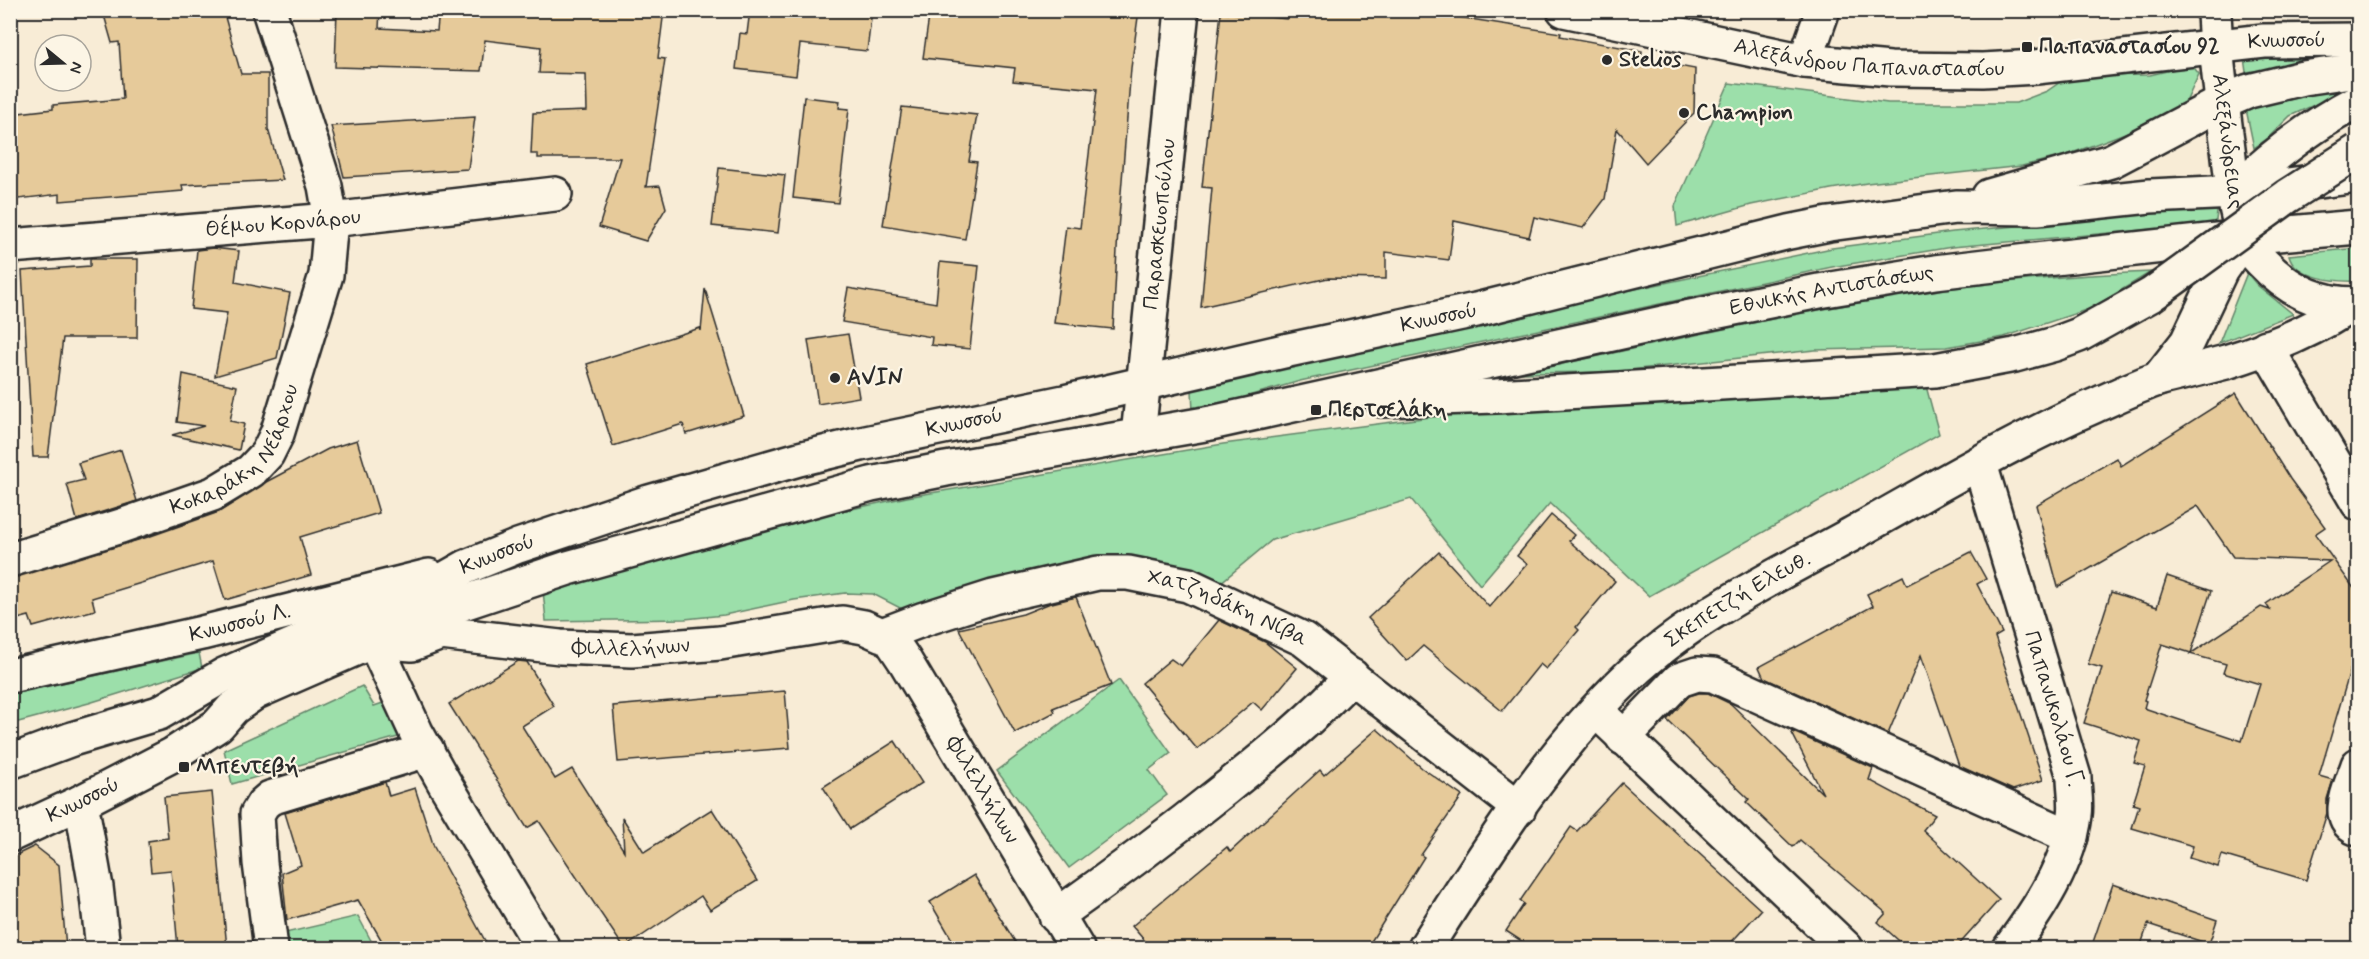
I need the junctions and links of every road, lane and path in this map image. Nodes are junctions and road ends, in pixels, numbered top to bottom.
1 (269, 10) edge
2 (1182, 10) edge
3 (1564, 10) edge
4 (1823, 10) edge
5 (2214, 10) edge
6 (2232, 10) edge
7 (2358, 40) edge
8 (2215, 45) junction
9 (1805, 61) junction
10 (2358, 70) edge
11 (2358, 101) edge
12 (2221, 103) junction
13 (2358, 150) edge
14 (2358, 176) edge
15 (2234, 192) junction
16 (555, 194) dead end
17 (1956, 207) junction
18 (331, 220) junction
19 (2358, 226) edge
20 (2244, 237) junction
21 (10, 246) edge
22 (2354, 304) edge
23 (2266, 347) junction
24 (2158, 379) junction
25 (1142, 385) junction
26 (1311, 401) junction
27 (1138, 436) junction
28 (1980, 464) junction
29 (2358, 503) edge
30 (10, 560) edge
31 (466, 567) junction
32 (887, 634) junction
33 (374, 641) junction
34 (10, 676) edge
35 (1352, 676) junction
36 (1596, 710) junction
37 (1623, 738) junction
38 (427, 750) junction
39 (10, 762) edge
40 (2358, 765) edge
41 (81, 802) junction
42 (1519, 808) junction
43 (2358, 829) edge
44 (10, 835) edge
45 (2071, 837) junction
46 (1056, 916) junction
47 (103, 948) edge
48 (271, 948) edge
49 (543, 948) edge
50 (1077, 948) edge
51 (1425, 948) edge
52 (1845, 948) edge
53 (2010, 948) edge

1 - 18 street, Κοκαράκη Νεάρχου
2 - 25 street, Παρασκευοπούλου
3 - 9 street, Αλεξάνδρου Παπαναστασίου
4 - 9 street
5 - 8 street, Αλεξάνδρειας
6 - 8 street
7 - 8 street, Κνωσσού
8 - 9 street, Αλεξάνδρου Παπαναστασίου
8 - 12 street, Αλεξάνδρειας
10 - 12 street
11 - 15 street
12 - 15 street, Αλεξάνδρειας
12 - 17 street
13 - 26 street, bridge
14 - 15 street
15 - 17 street
15 - 20 street, Αλεξάνδρειας
16 - 18 street, Θέμου Κορνάρου
17 - 25 street, Κνωσσού
18 - 21 street, Θέμου Κορνάρου
18 - 30 street, Κοκαράκη Νεάρχου
19 - 20 street, Εθνικής Αντιστάσεως
20 - 22 street
20 - 24 street
20 - 26 street, Εθνικής Αντιστάσεως
22 - 23 street, Σκεπετζή Ελευθ.
23 - 24 street, Σκεπετζή Ελευθ.
23 - 29 street
24 - 28 street, Σκεπετζή Ελευθ.
25 - 27 street, Παρασκευοπούλου
25 - 31 street, Κνωσσού
26 - 27 street, Κνωσσού
27 - 33 street, Κνωσσού
28 - 36 street, Σκεπετζή Ελευθ.
28 - 45 street, Παπανικολάου Γ.
31 - 34 street, Κνωσσού Λ.
31 - 39 street, Κνωσσού
32 - 33 street, Φιλλελήνων
32 - 35 street, Χατζηδάκη Νίβα
32 - 46 street, Φιλελλήλων
33 - 38 street
33 - 41 street, Κνωσσού
35 - 42 street, Χατζηδάκη Νίβα
35 - 46 street
36 - 37 street
36 - 42 street, Σκεπετζή Ελευθ.
37 - 45 street
37 - 52 street
38 - 48 street
38 - 49 street
40 - 43 street
41 - 44 street, Κνωσσού
41 - 47 street
42 - 51 street, Σκεπετζή Ελευθ.
45 - 53 street, Παπανικολάου Γ.
46 - 50 street, Φιλελλήλων

